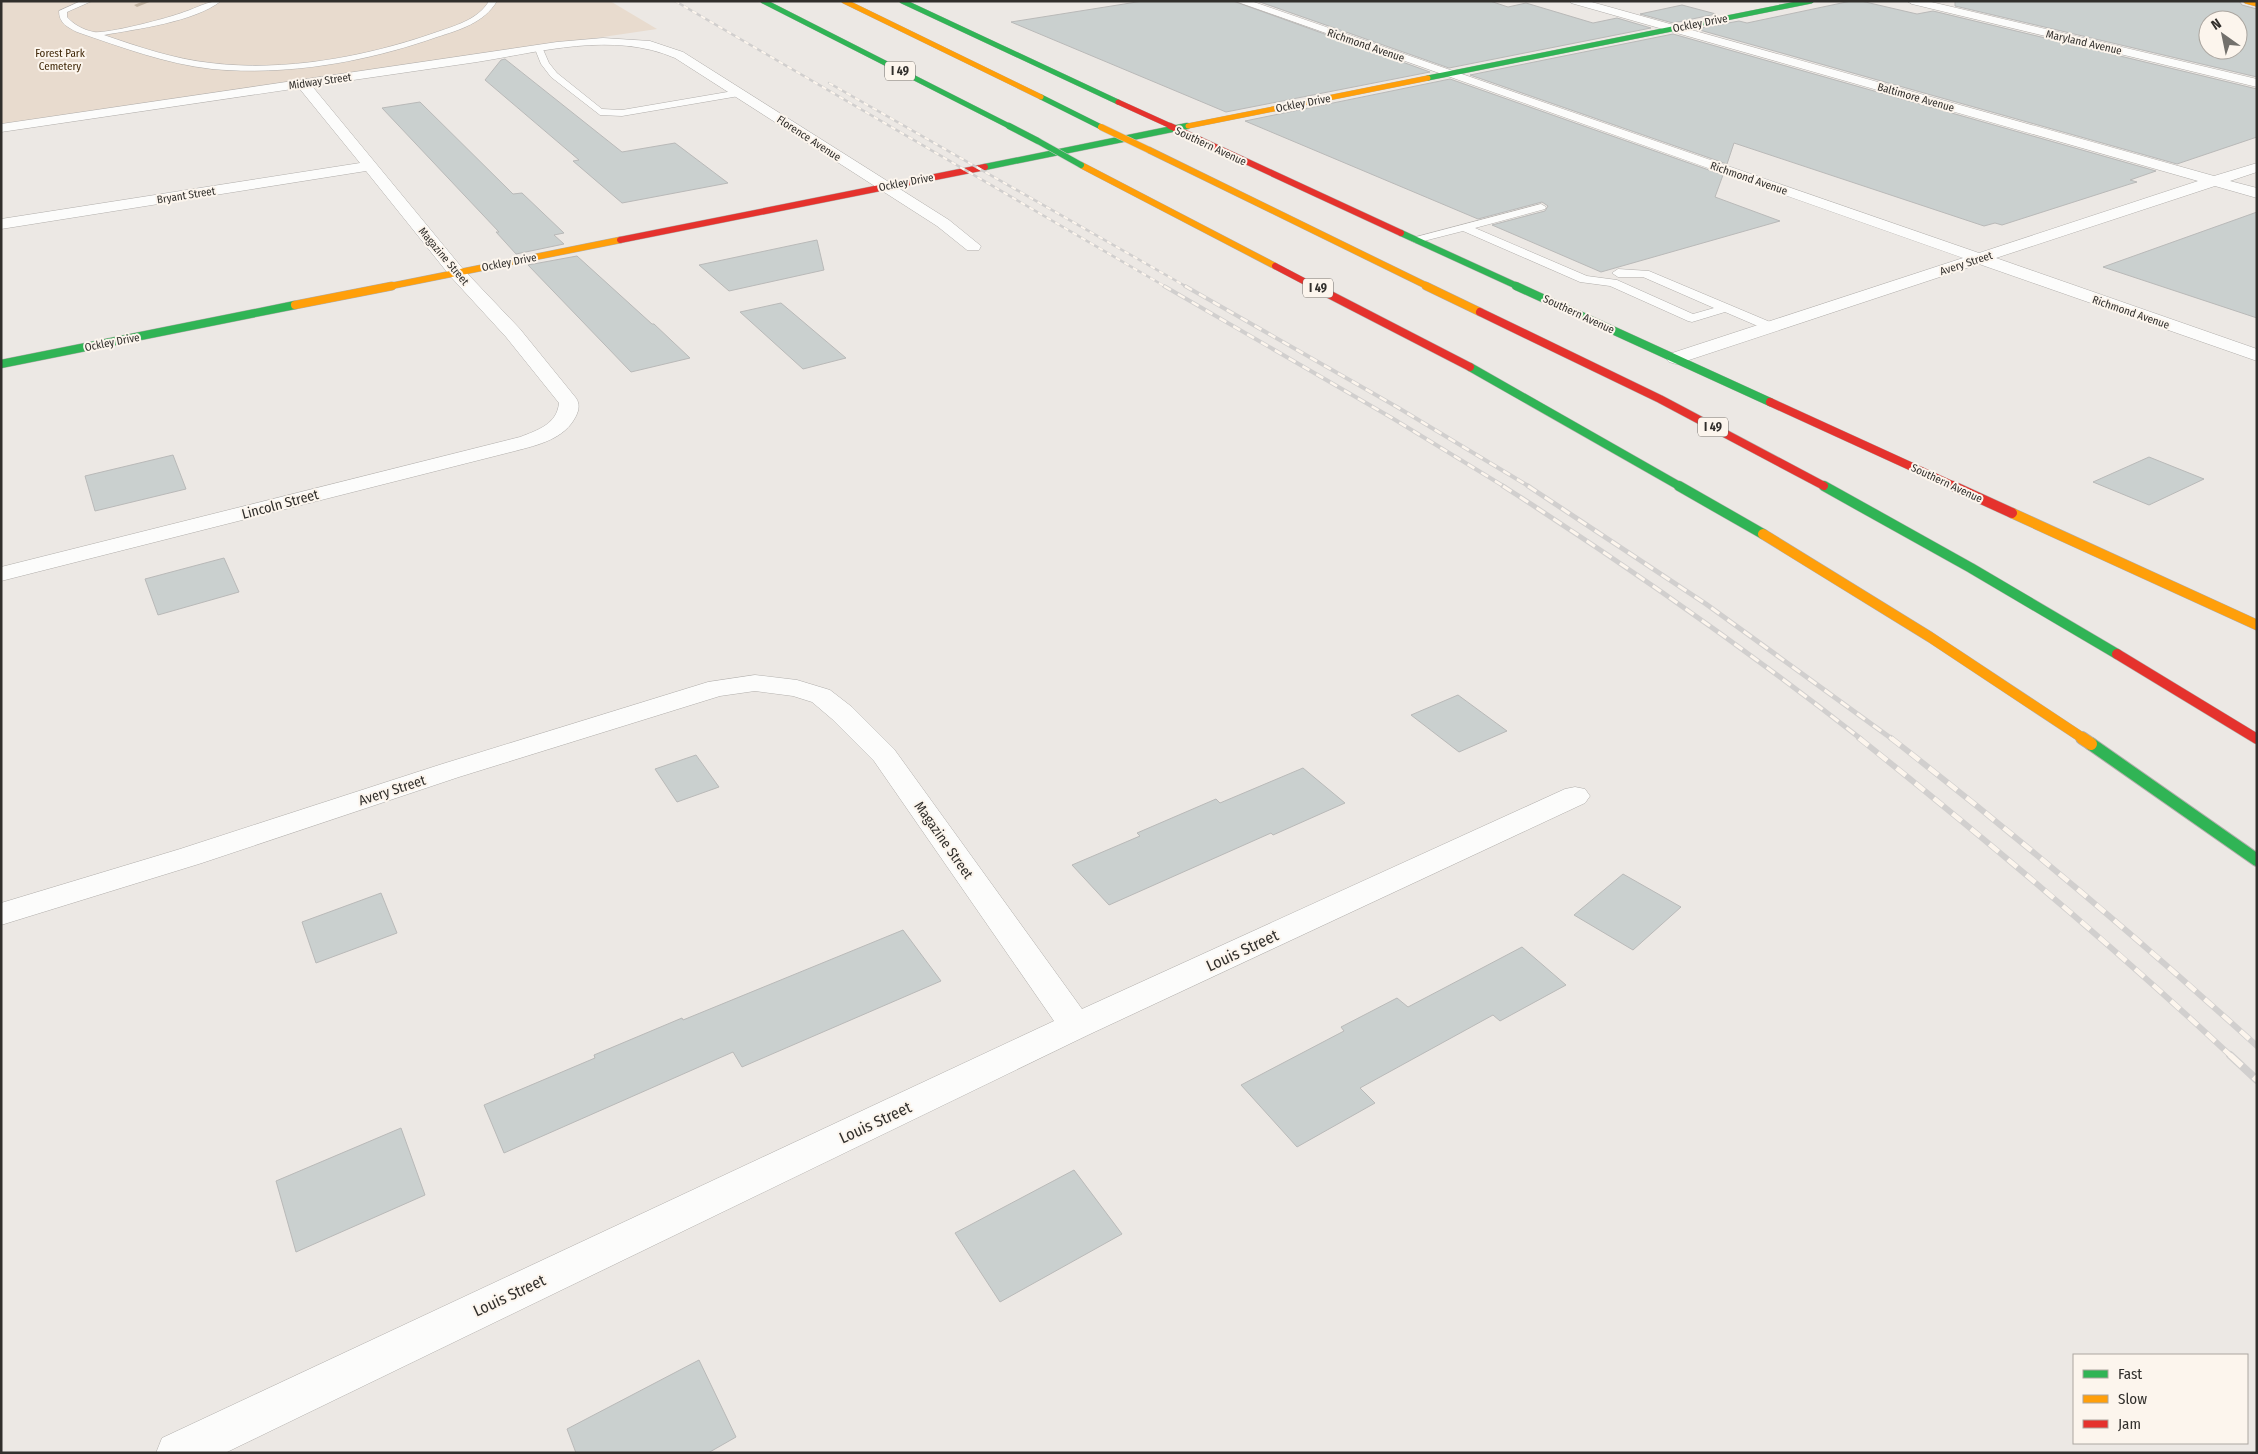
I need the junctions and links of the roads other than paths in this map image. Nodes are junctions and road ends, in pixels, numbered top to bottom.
1 (88, 1) edge
2 (217, 1) edge
3 (493, 1) edge
4 (763, 1) edge
5 (844, 1) edge
6 (902, 1) edge
7 (1240, 1) edge
8 (1575, 1) edge
9 (1811, 1) edge
10 (1912, 1) edge
11 (2246, 1) edge
12 (2257, 4) edge
13 (1673, 29) junction
14 (95, 35) junction
15 (639, 43) joint
16 (540, 49) junction
17 (1450, 74) junction
18 (2257, 83) edge
19 (303, 84) junction
20 (739, 93) junction
21 (1, 128) edge
22 (1174, 129) junction
23 (371, 166) junction
24 (2257, 167) edge
25 (2215, 181) junction
26 (885, 186) junction
27 (2257, 193) edge
28 (1541, 207) dead end
29 (1, 224) edge
30 (1464, 227) junction
31 (1416, 240) junction
32 (973, 246) dead end
33 (1978, 260) junction
34 (1563, 270) junction
35 (1586, 271) dead end
36 (457, 273) junction
37 (1616, 278) junction
38 (1726, 308) junction
39 (1771, 327) junction
40 (2257, 355) edge
41 (1676, 358) junction
42 (1, 364) edge
43 (556, 427) joint
44 (1, 574) edge
45 (2257, 625) edge
46 (786, 686) joint
47 (2257, 739) edge
48 (1575, 796) dead end
49 (2257, 860) edge
50 (1, 914) edge
51 (1076, 1026) junction
52 (178, 1453) edge

1 - 14 lane
2 - 14 lane
3 - 14 lane
4 - 49 main road, I 49, bridge
5 - 47 main road, I 49, bridge
6 - 22 main road, Southern Avenue
7 - 17 street, Richmond Avenue
8 - 13 street, Baltimore Avenue
9 - 13 main road, Ockley Drive
10 - 18 street, Maryland Avenue
11 - 12 main road
13 - 17 main road, Ockley Drive
13 - 25 street, Baltimore Avenue
15 - 16 street, Midway Street
15 - 20 street, Florence Avenue
16 - 19 street, Midway Street
16 - 20 lane
17 - 22 main road, Ockley Drive
17 - 33 street, Richmond Avenue
19 - 21 street, Midway Street
19 - 23 street, Magazine Street
20 - 26 street, Florence Avenue
22 - 26 main road, Ockley Drive
22 - 31 main road, Southern Avenue
23 - 29 street, Bryant Street
23 - 36 street, Magazine Street
24 - 25 street, Avery Street
25 - 27 street, Baltimore Avenue
25 - 33 street, Avery Street
26 - 32 street, Florence Avenue
26 - 36 main road, Ockley Drive
28 - 30 lane
30 - 31 lane
30 - 34 lane
31 - 41 main road, Southern Avenue
33 - 39 street, Avery Street
33 - 40 street, Richmond Avenue
34 - 35 lane
34 - 37 lane
36 - 42 main road, Ockley Drive
36 - 43 street, Magazine Street
37 - 38 lane
37 - 38 lane
38 - 39 lane
39 - 41 street, Avery Street
41 - 45 main road, Southern Avenue
43 - 44 street, Lincoln Street
46 - 50 street, Avery Street
46 - 51 street, Magazine Street
48 - 51 street, Louis Street
51 - 52 street, Louis Street

